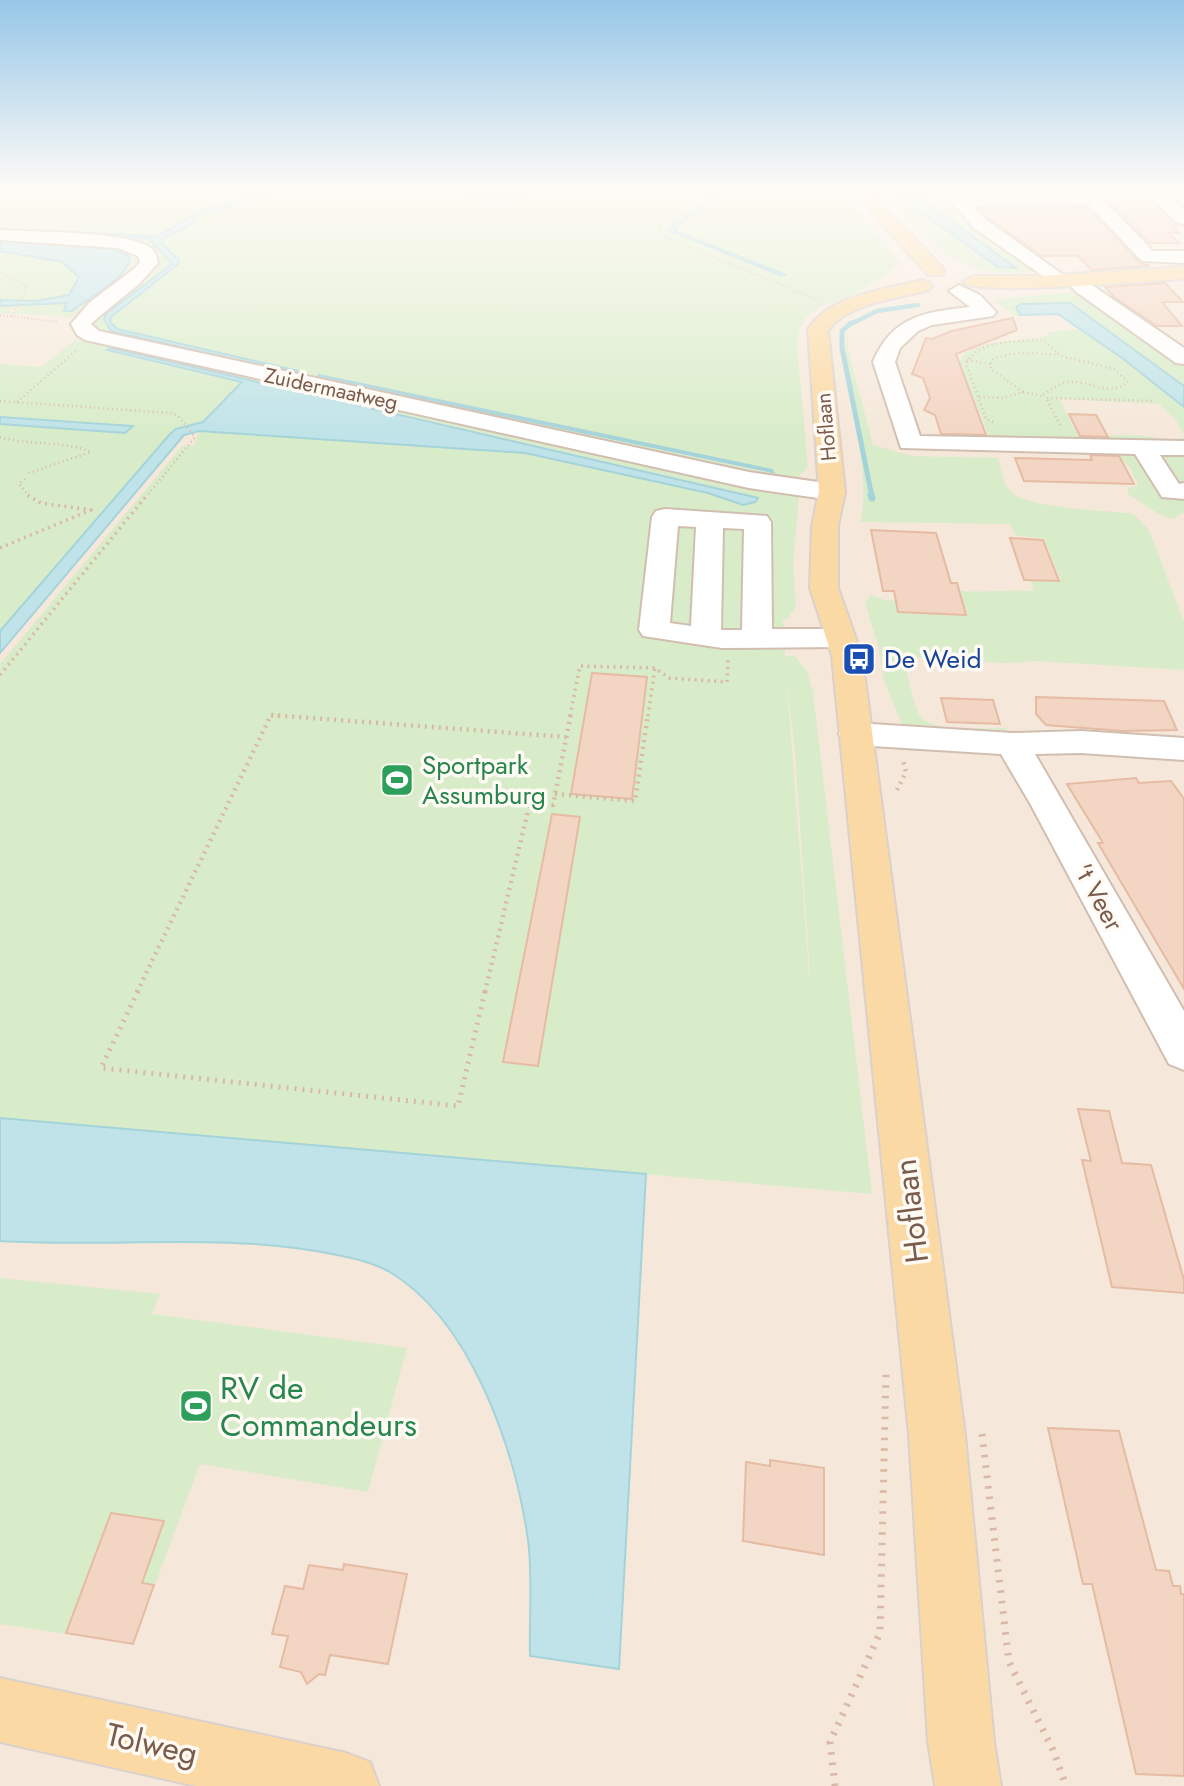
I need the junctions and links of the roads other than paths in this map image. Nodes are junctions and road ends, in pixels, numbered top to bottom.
1 (143, 271) edge
2 (942, 271) edge
3 (1049, 271) edge
4 (1184, 273) edge
5 (1053, 274) dead end
6 (950, 279) junction
7 (1082, 287) dead end
8 (1147, 332) junction
9 (1184, 332) edge
10 (1184, 358) edge
11 (1143, 447) junction
12 (1184, 448) edge
13 (1184, 491) edge
14 (832, 492) junction
15 (710, 519) junction
16 (729, 638) junction
17 (839, 638) junction
18 (857, 745) junction
19 (1184, 749) edge
20 (1018, 753) junction
21 (1184, 1051) edge
22 (0, 1710) edge
23 (346, 1786) edge
24 (968, 1786) edge

1 - 14 street, Zuidermaatweg
2 - 6 main road
3 - 5 street
4 - 6 main road, Hoflaan
6 - 11 street
6 - 14 main road, Hoflaan
7 - 8 street
8 - 9 street
8 - 10 street
11 - 12 street
11 - 13 street
14 - 17 main road, Hoflaan
15 - 16 street
15 - 16 street
15 - 16 street
16 - 17 street
17 - 18 main road, Hoflaan
18 - 20 street
18 - 24 main road, Hoflaan
19 - 20 street
20 - 21 street, 't Veer
22 - 23 main road, Tolweg

